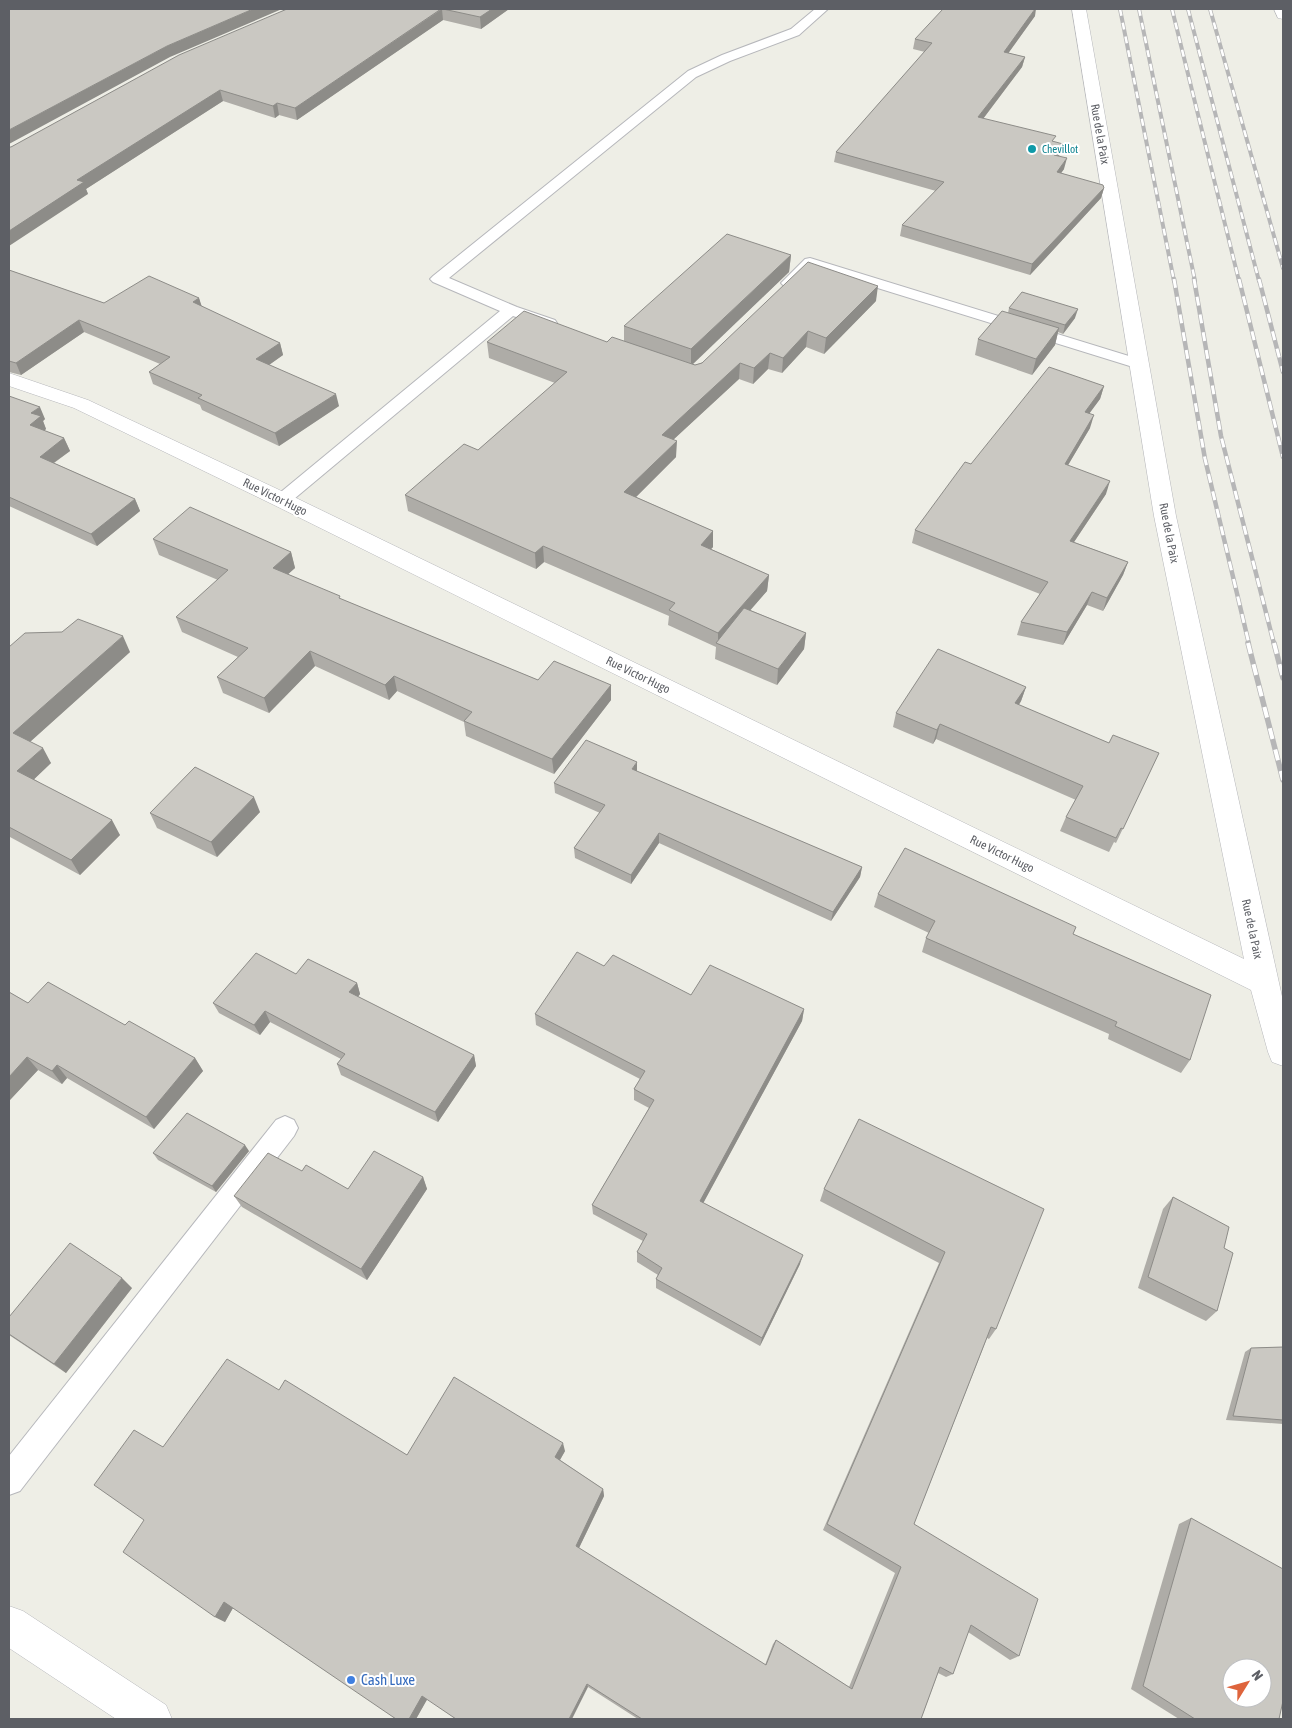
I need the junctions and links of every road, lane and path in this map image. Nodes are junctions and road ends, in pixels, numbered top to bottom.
1 (822, 9) edge
2 (1079, 9) edge
3 (1281, 9) edge
4 (1283, 15) edge
5 (777, 294) edge
6 (510, 310) junction
7 (566, 329) edge
8 (1139, 364) junction
9 (9, 379) edge
10 (282, 500) junction
11 (1263, 982) junction
12 (1283, 1052) edge
13 (285, 1128) dead end
14 (9, 1480) edge
15 (9, 1625) edge
16 (152, 1719) edge

1 - 6 lane
2 - 8 street, Rue de la Paix
3 - 4 street
5 - 8 lane
6 - 7 lane
6 - 10 lane
8 - 11 street, Rue de la Paix
9 - 10 street, Rue Victor Hugo
10 - 11 street, Rue Victor Hugo
11 - 12 street, Rue de la Paix
13 - 14 lane
15 - 16 street

